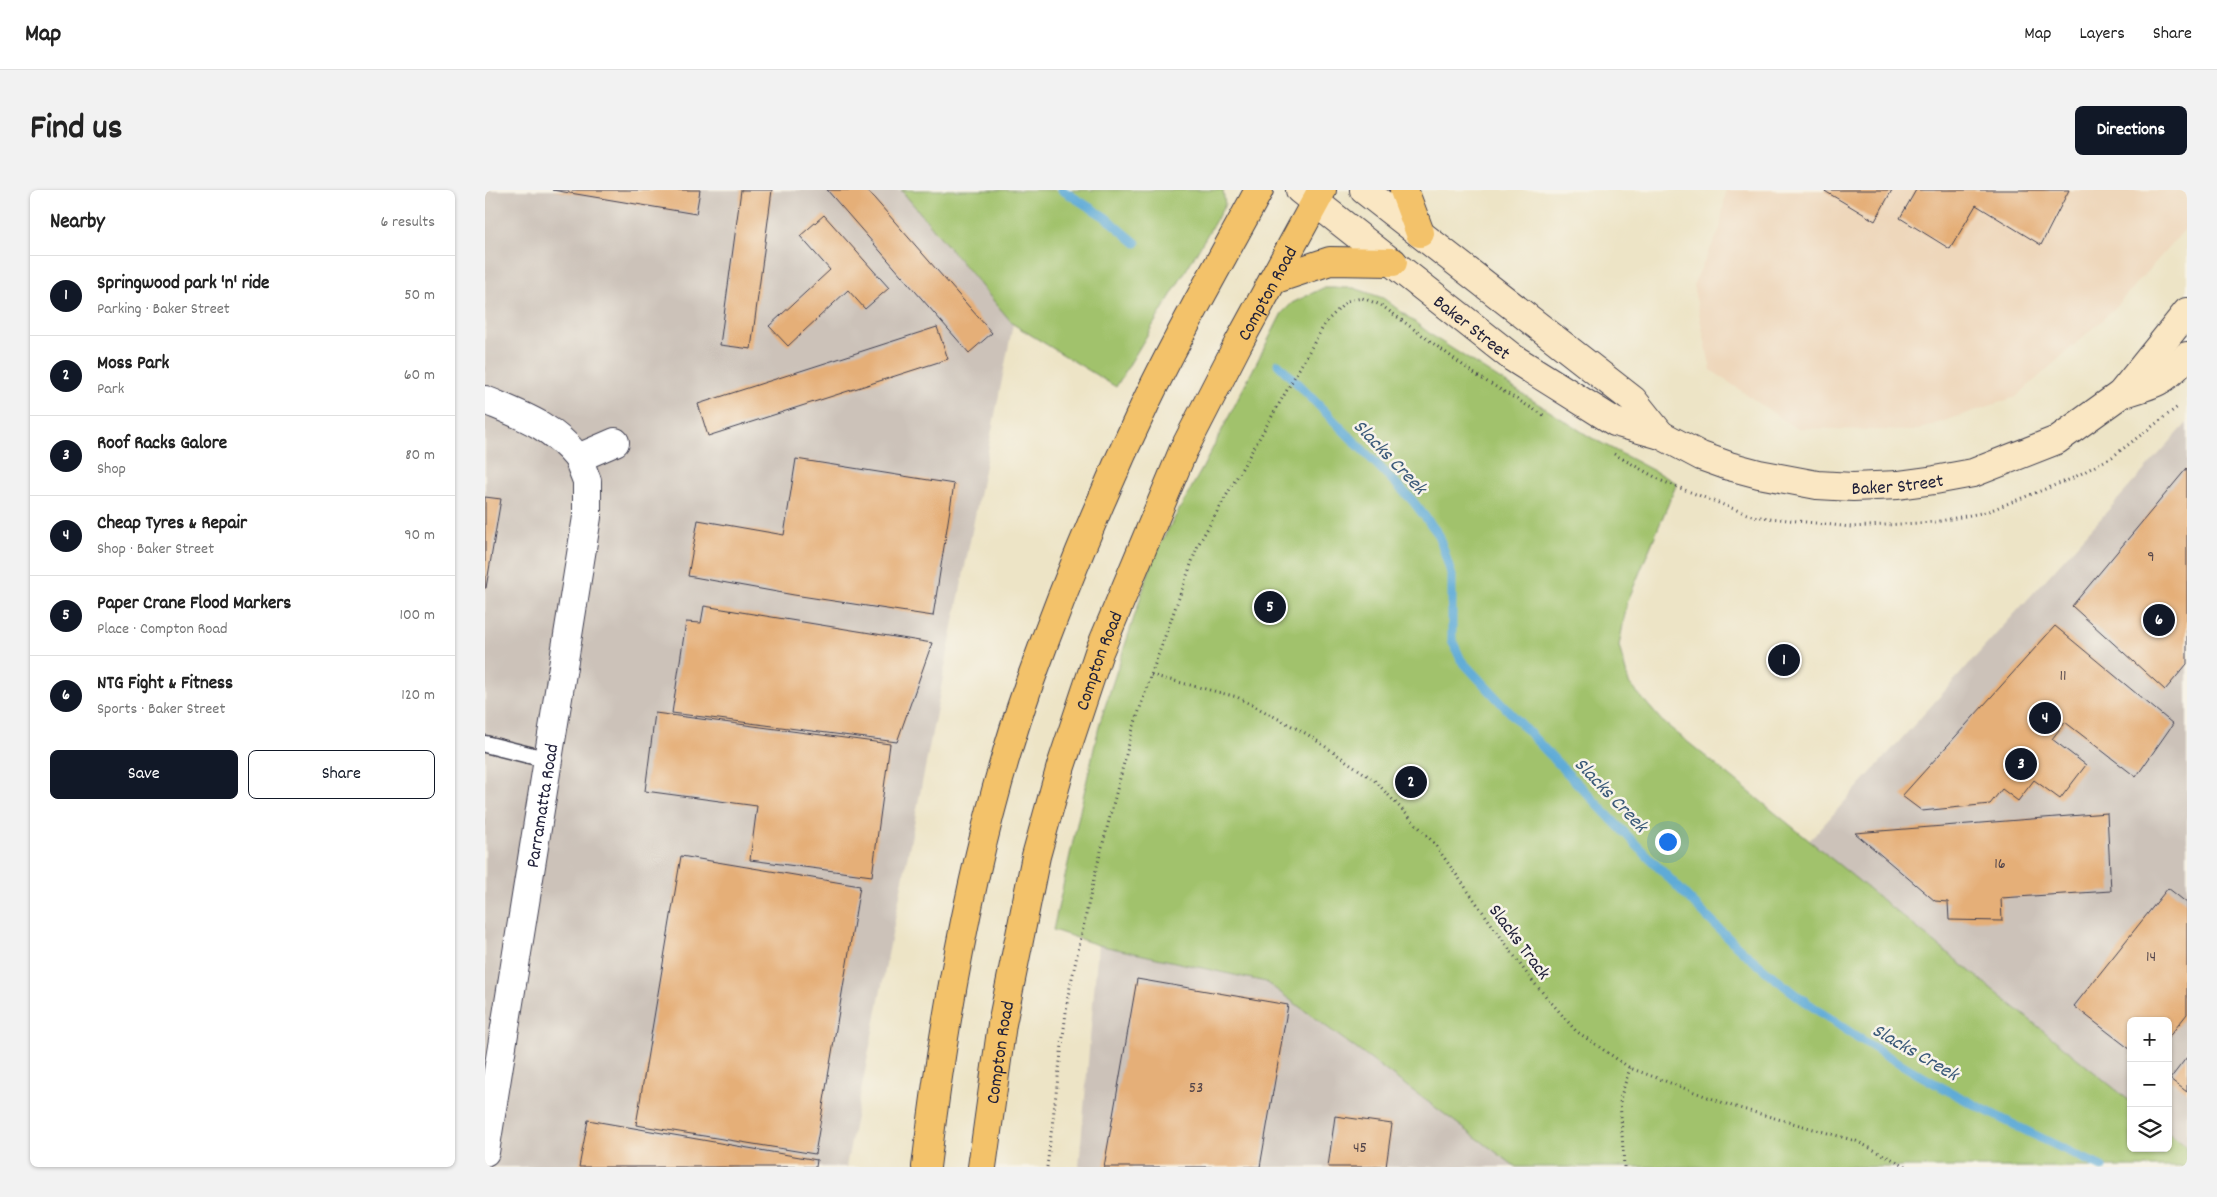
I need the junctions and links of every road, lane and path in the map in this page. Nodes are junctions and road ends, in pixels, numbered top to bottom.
1 (1259, 190) edge
2 (1364, 190) edge
3 (1404, 190) edge
4 (1312, 194) edge
5 (1420, 233) junction
6 (1393, 262) junction
7 (1273, 280) junction
8 (2187, 312) edge
9 (2187, 356) edge
10 (2121, 394) junction
11 (1510, 396) dead end
12 (485, 400) edge
13 (1661, 435) junction
14 (615, 442) dead end
15 (578, 458) junction
16 (1151, 675) junction
17 (485, 744) edge
18 (549, 760) junction
19 (1630, 1068) junction
20 (485, 1152) edge
21 (985, 1159) edge
22 (926, 1167) edge
23 (1047, 1167) edge
24 (1624, 1167) edge
25 (1908, 1167) edge

1 - 22 main road
2 - 5 street, Baker Street
3 - 5 main road
4 - 6 street, Baker Street
4 - 7 main road, Compton Road
5 - 13 street, Baker Street
6 - 7 main road
6 - 13 street, Baker Street
7 - 21 main road, Compton Road
8 - 10 street, Baker Street
9 - 10 street, Baker Street
10 - 13 street, Baker Street
11 - 16 path
12 - 15 street, Parramatta Road
14 - 15 street
15 - 18 street, Parramatta Road
16 - 19 path, Slacks Track
16 - 23 path
17 - 18 lane
18 - 20 street, Parramatta Road
19 - 24 path
19 - 25 path, Slacks Track

